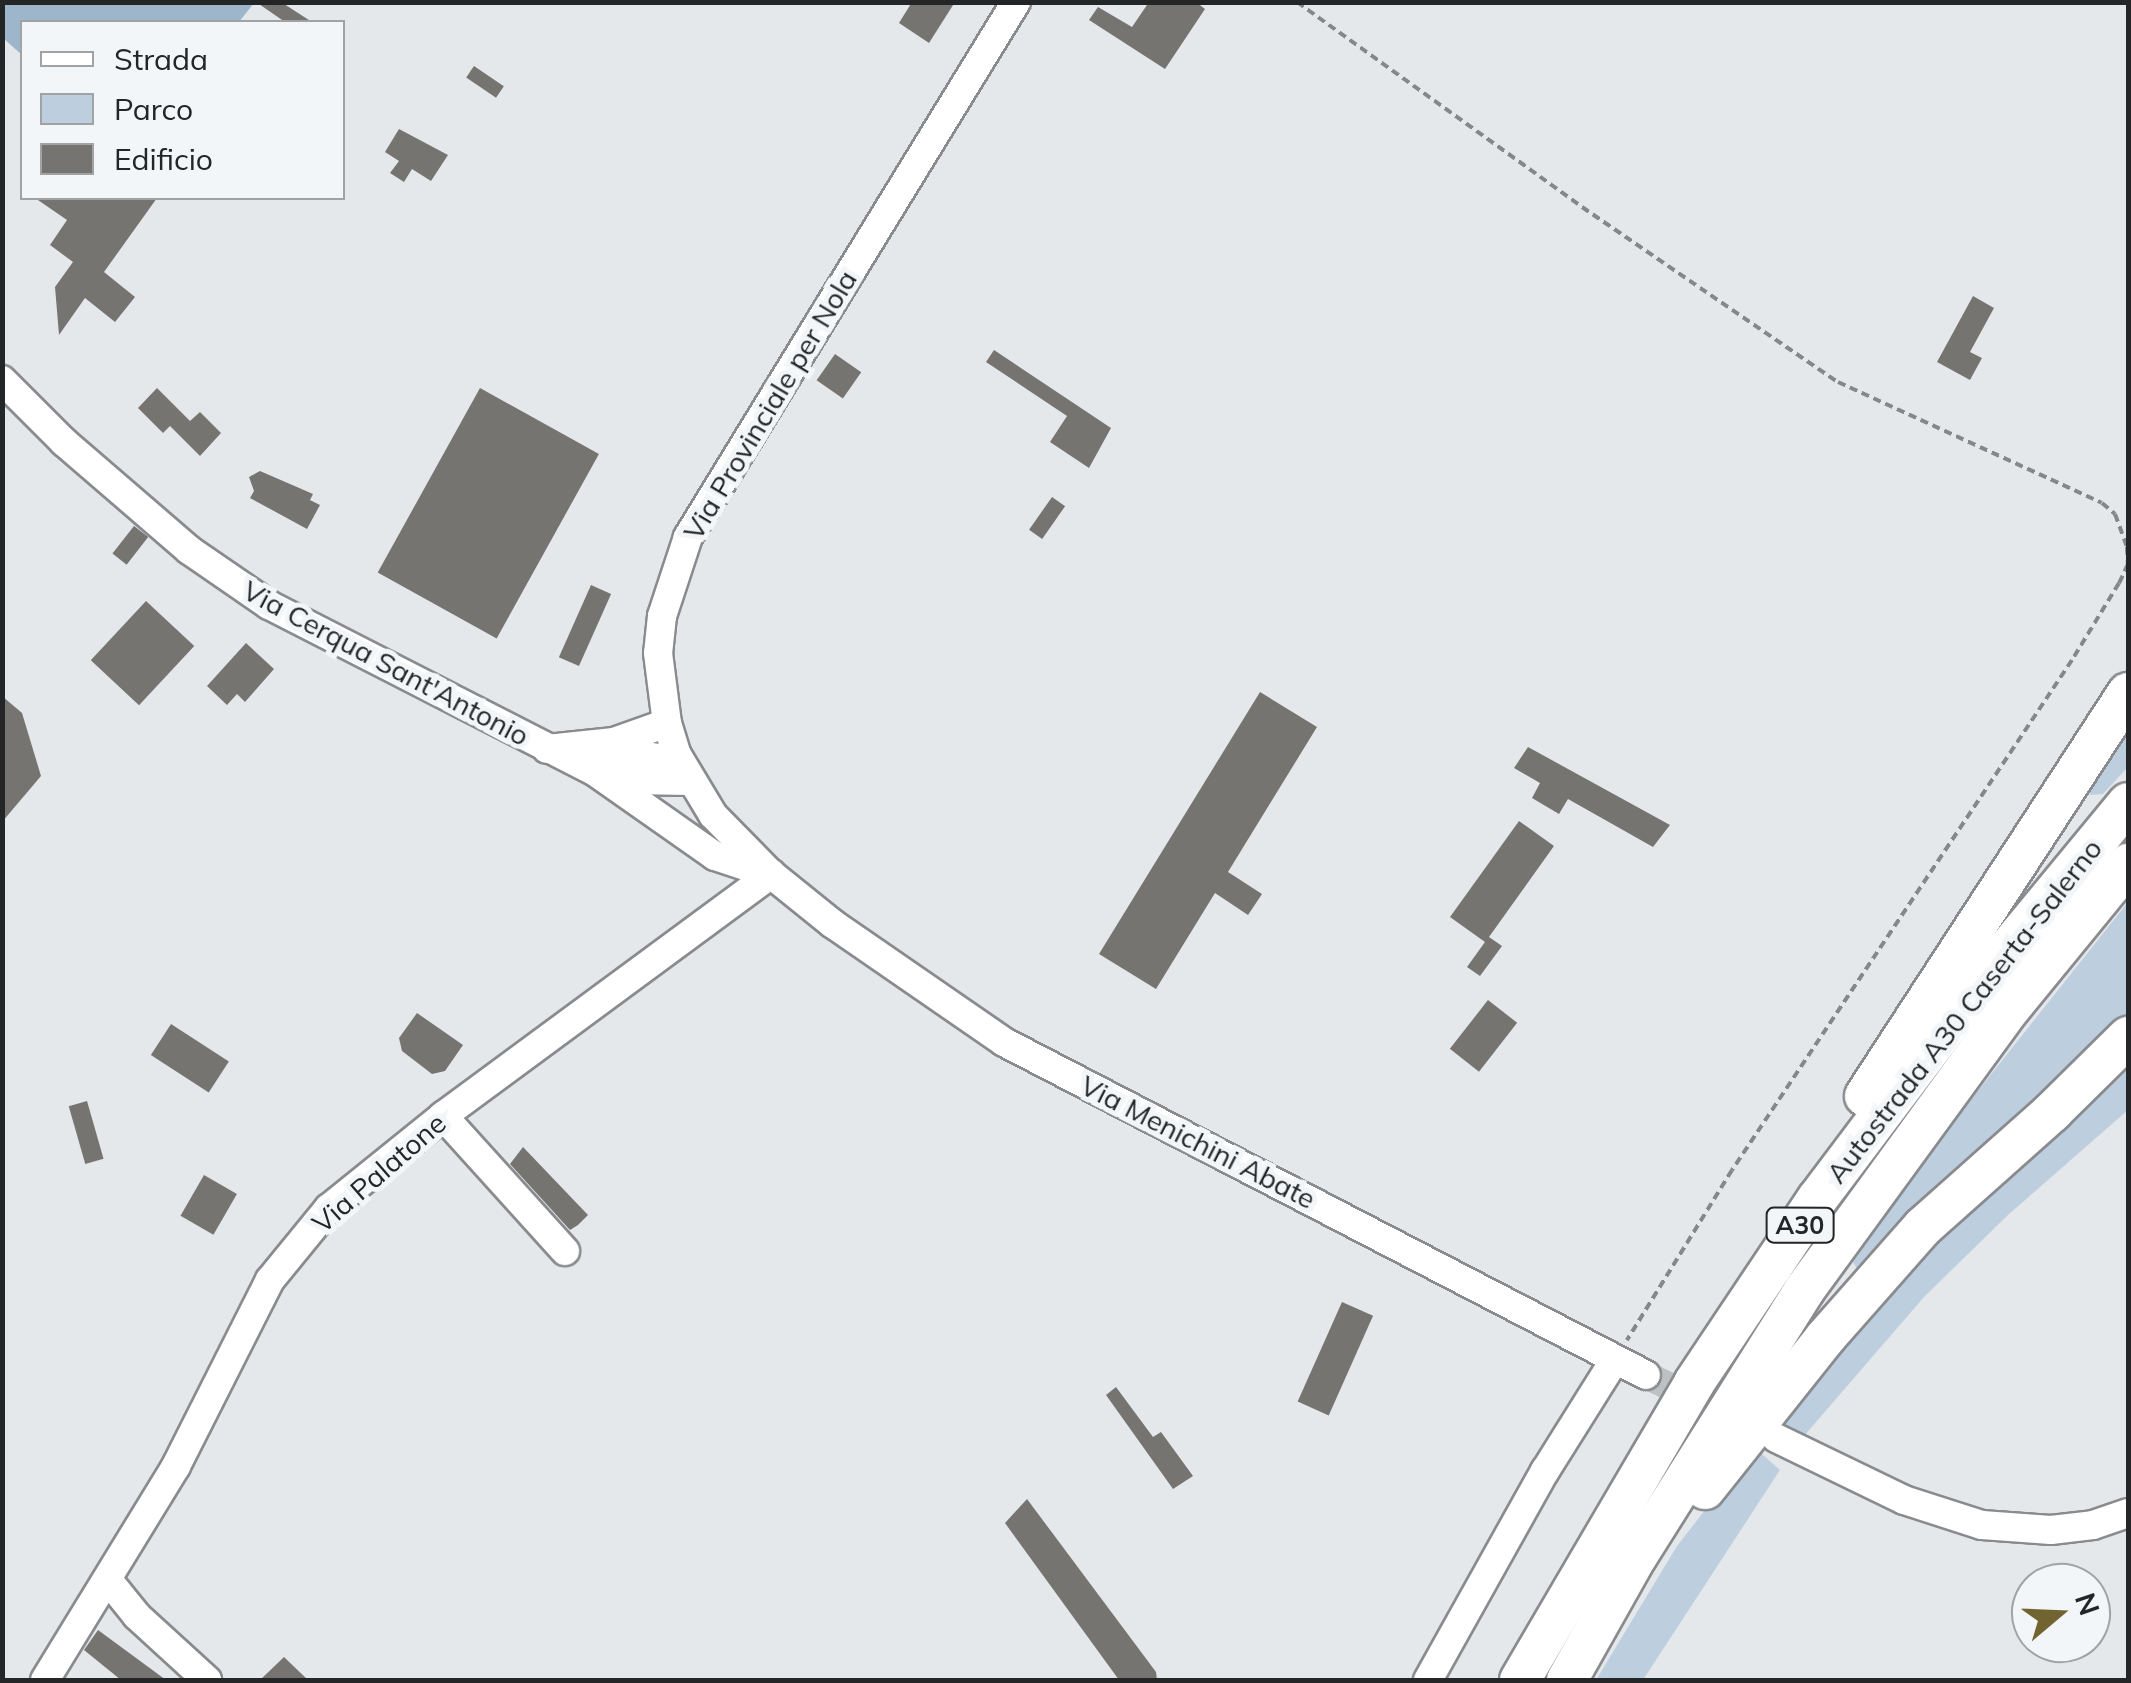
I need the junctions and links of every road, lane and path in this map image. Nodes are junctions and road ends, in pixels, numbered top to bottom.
1 (1016, 2) edge
2 (1297, 2) edge
3 (2, 380) edge
4 (2128, 694) edge
5 (667, 723) junction
6 (677, 755) junction
7 (588, 759) junction
8 (690, 781) junction
9 (2128, 803) edge
10 (2128, 864) edge
11 (770, 874) junction
12 (2128, 1037) edge
13 (2128, 1054) edge
14 (2052, 1112) junction
15 (443, 1116) junction
16 (1818, 1198) junction
17 (565, 1251) dead end
18 (1614, 1360) junction
19 (1646, 1376) tunnel mouth
20 (1776, 1438) dead end
21 (2128, 1513) edge
22 (1637, 1556) junction
23 (108, 1580) junction
24 (45, 1680) edge
25 (207, 1680) edge
26 (1428, 1680) edge
27 (1520, 1680) edge
28 (1566, 1680) edge

1 - 5 street, Via Provinciale per Nola
2 - 18 path
3 - 7 street, Via Cerqua Sant'Antonio
4 - 16 highway
5 - 6 street, Via Provinciale per Nola
5 - 7 street, Via Cerqua Sant'Antonio
6 - 7 street, Via Cerqua Sant'Antonio
6 - 8 street, Via Provinciale per Nola
7 - 8 street, Via Cerqua Sant'Antonio
7 - 11 street
8 - 11 street, Via Provinciale per Nola
9 - 16 highway, Autostrada A30 Caserta-Salerno / A30
10 - 22 highway, Autostrada A30 Caserta-Salerno / A30
11 - 15 street, Via Palatone
11 - 18 street, Via Menichini Abate
12 - 14 highway
13 - 14 highway
14 - 22 highway
15 - 17 street
15 - 23 street, Via Palatone
16 - 27 highway, Autostrada A30 Caserta-Salerno / A30
18 - 19 street, Via Menichini Abate
18 - 26 street
20 - 21 street
22 - 28 highway, Autostrada A30 Caserta-Salerno / A30
23 - 24 street, Via Palatone
23 - 25 street

